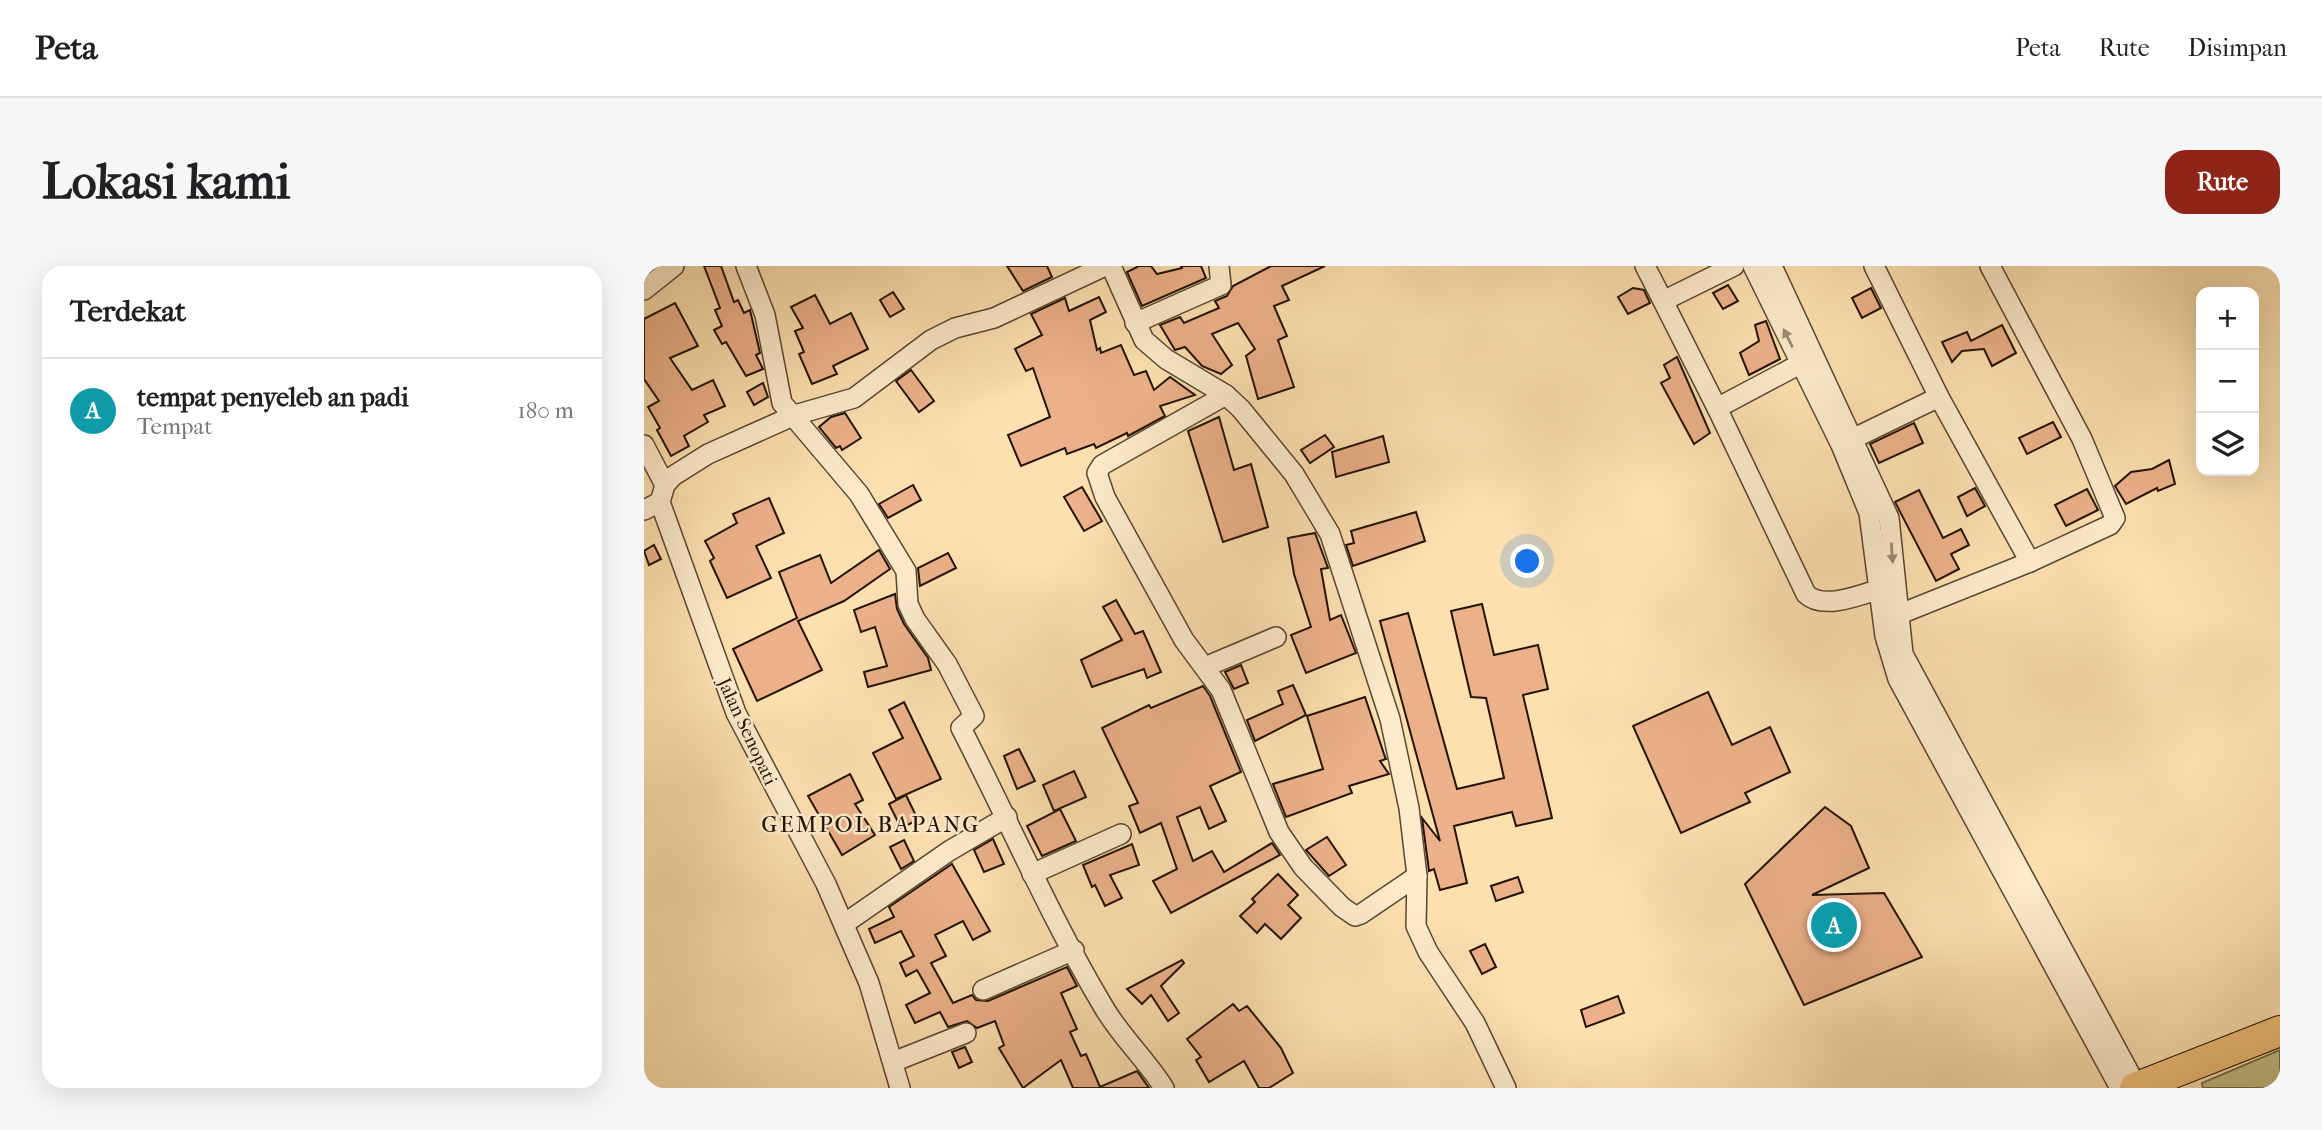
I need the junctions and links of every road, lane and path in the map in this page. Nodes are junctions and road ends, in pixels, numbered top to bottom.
1 (746, 266) edge
2 (1105, 266) edge
3 (1111, 266) edge
4 (1219, 266) edge
5 (1645, 266) edge
6 (1734, 266) edge
7 (1753, 266) edge
8 (1772, 266) edge
9 (1874, 266) edge
10 (1990, 266) edge
11 (1663, 301) junction
12 (1135, 323) junction
13 (1800, 364) junction
14 (1226, 395) junction
15 (1939, 397) junction
16 (1717, 408) junction
17 (795, 415) junction
18 (1847, 442) junction
19 (644, 444) edge
20 (656, 499) edge
21 (2030, 562) junction
22 (1886, 586) junction
23 (1891, 618) junction
24 (1276, 637) dead end
25 (1205, 667) junction
26 (1007, 817) junction
27 (1985, 824) junction
28 (1121, 834) dead end
29 (1032, 874) junction
30 (1417, 876) junction
31 (844, 924) junction
32 (1074, 950) junction
33 (983, 990) dead end
34 (2280, 1031) edge
35 (967, 1033) dead end
36 (2280, 1050) edge
37 (893, 1062) junction
38 (900, 1088) edge
39 (1164, 1088) edge
40 (1506, 1088) edge
41 (2120, 1088) edge
42 (2136, 1088) edge
43 (2190, 1088) edge

1 - 17 street
2 - 17 street
3 - 12 street
4 - 12 street
5 - 11 street
6 - 11 street
13 -> 7 street
8 - 18 street
9 - 15 street
10 - 21 street
11 - 16 street
12 - 14 street
13 - 16 street
13 - 18 street
14 - 25 street
14 - 30 street
15 - 18 street
15 - 21 street
16 - 22 street
17 - 20 street
17 - 26 street
18 - 22 street
19 - 20 street, Jalan Senopati
20 - 31 street, Jalan Senopati
21 - 23 street
22 - 23 street
23 - 27 street
24 - 25 street
25 - 30 street
26 - 29 street
26 - 31 street
27 - 41 street
27 - 42 street
28 - 29 street
29 - 32 street
30 - 40 street
31 - 37 street, Jalan Senopati
32 - 33 street
32 - 39 street
34 - 42 highway
35 - 37 street
36 - 43 highway
37 - 38 street, Jalan Senopati

